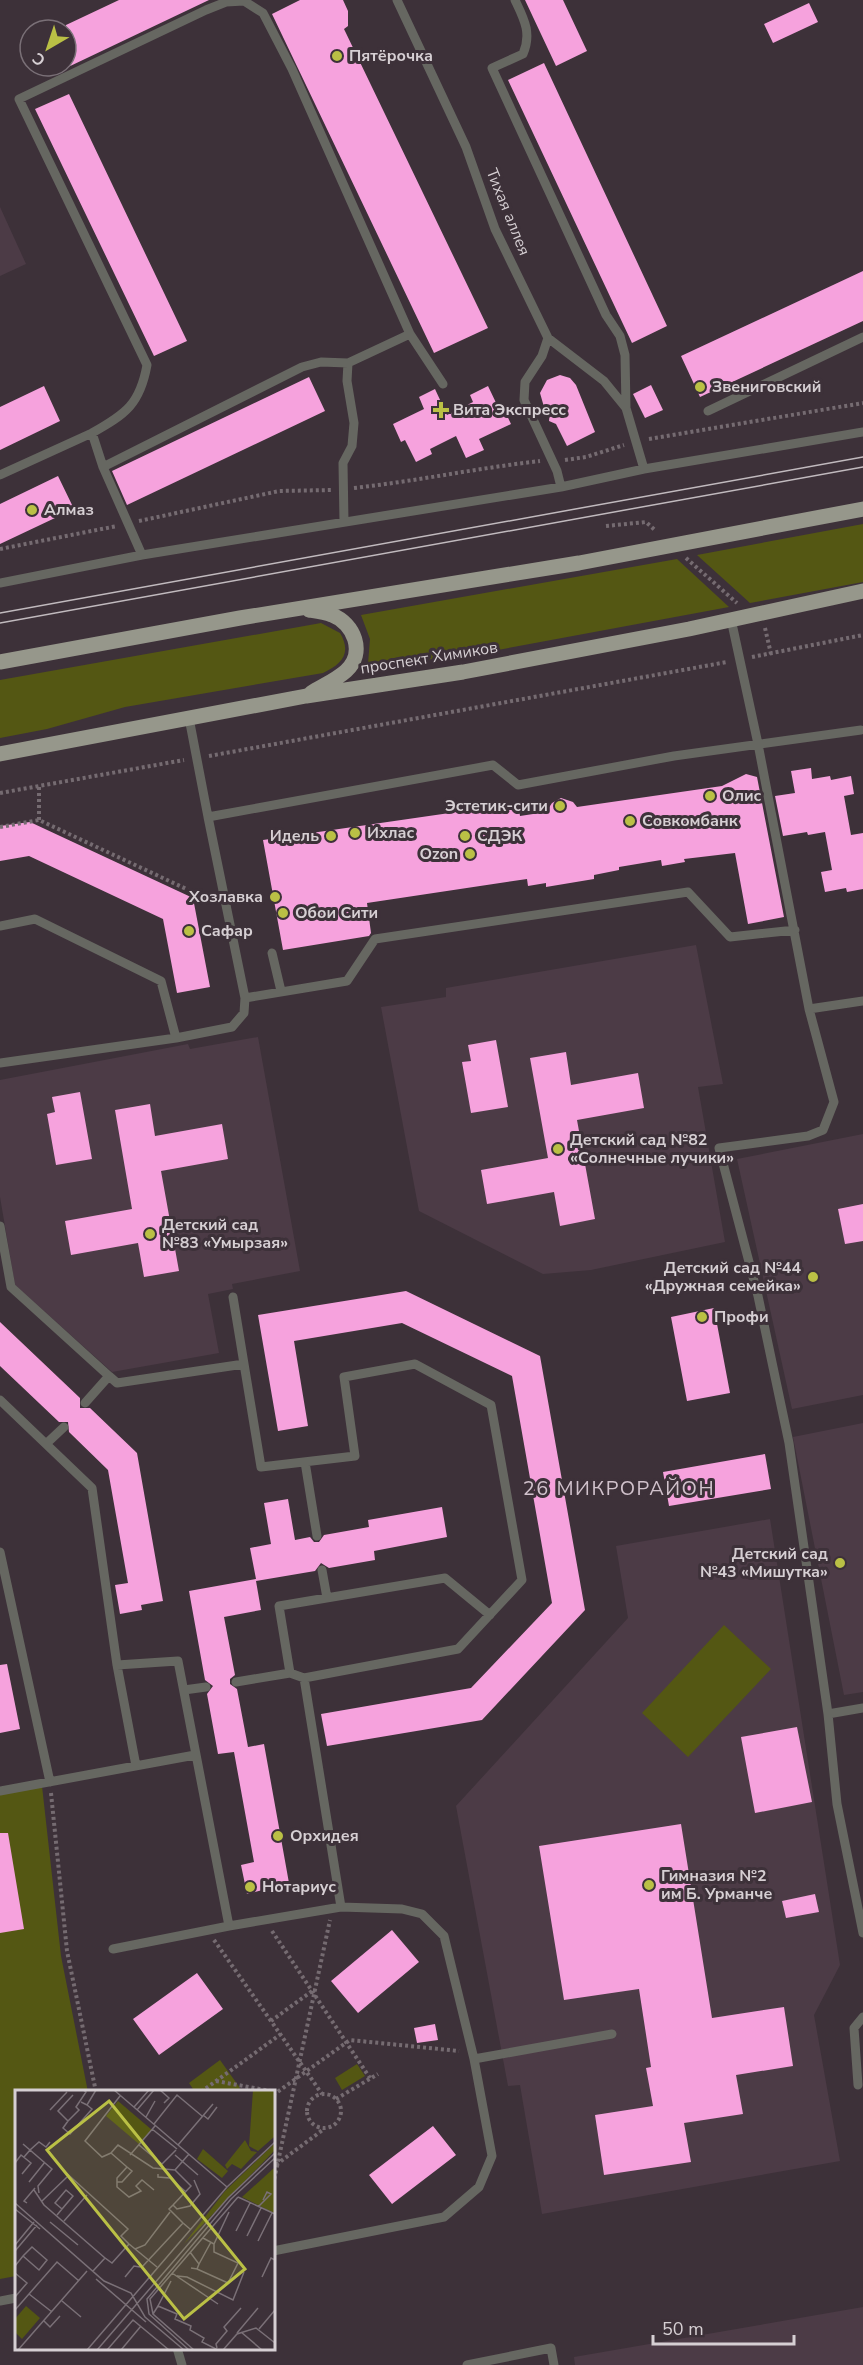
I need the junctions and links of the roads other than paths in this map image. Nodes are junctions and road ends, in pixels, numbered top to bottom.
1 (397, 0) edge
2 (515, 0) edge
3 (410, 334) junction
4 (863, 337) edge
5 (548, 338) junction
6 (348, 363) junction
7 (443, 384) dead end
8 (626, 408) junction
9 (708, 411) dead end
10 (92, 432) junction
11 (863, 432) edge
12 (103, 467) junction
13 (644, 469) junction
14 (0, 475) edge
15 (561, 487) junction
16 (863, 509) edge
17 (344, 522) junction
18 (142, 555) junction
19 (0, 583) edge
20 (863, 591) edge
21 (300, 608) junction
22 (730, 619) junction
23 (0, 662) edge
24 (306, 696) junction
25 (189, 718) junction
26 (862, 731) edge
27 (758, 744) junction
28 (0, 754) edge
29 (208, 817) junction
30 (0, 926) edge
31 (795, 930) junction
32 (272, 953) dead end
33 (281, 992) junction
34 (245, 998) junction
35 (863, 1001) edge
36 (809, 1009) junction
37 (176, 1038) junction
38 (0, 1063) edge
39 (0, 1226) edge
40 (233, 1297) dead end
41 (244, 1364) junction
42 (109, 1376) junction
43 (0, 1400) edge
44 (85, 1403) dead end
45 (64, 1427) dead end
46 (47, 1443) junction
47 (305, 1462) junction
48 (317, 1536) dead end
49 (0, 1552) edge
50 (322, 1569) dead end
51 (327, 1598) junction
52 (490, 1615) junction
53 (117, 1665) junction
54 (290, 1674) junction
55 (304, 1678) junction
56 (236, 1682) dead end
57 (206, 1687) dead end
58 (184, 1690) junction
59 (863, 1708) edge
60 (828, 1714) junction
61 (195, 1755) junction
62 (136, 1766) junction
63 (50, 1782) junction
64 (0, 1791) edge
65 (337, 1907) junction
66 (229, 1926) junction
67 (863, 1933) edge
68 (113, 1948) dead end
69 (863, 2017) edge
70 (612, 2034) dead end
71 (473, 2056) junction
72 (858, 2085) dead end
73 (274, 2251) edge
74 (15, 2298) edge
75 (0, 2301) edge
76 (177, 2350) edge
77 (182, 2365) edge
78 (467, 2365) edge
79 (554, 2365) edge

1 - 5 lane, Тихая аллея
2 - 8 lane
3 - 6 lane
3 - 7 lane
3 - 10 lane
4 - 9 lane
5 - 8 lane, Тихая аллея
5 - 15 lane
6 - 12 lane
6 - 17 lane
8 - 13 lane
10 - 12 lane
10 - 14 lane
11 - 13 lane
12 - 18 lane
13 - 15 lane
15 - 17 lane
16 - 21 main road
17 - 18 lane
18 - 19 lane
20 - 22 main road, проспект Химиков
21 - 23 main road
21 - 24 main road
22 - 24 main road, проспект Химиков
22 - 27 lane
24 - 25 main road, проспект Химиков
25 - 28 main road, проспект Химиков
25 - 29 lane
26 - 27 lane
27 - 29 lane
27 - 31 lane
29 - 34 lane
30 - 37 lane
31 - 33 lane
31 - 36 lane
32 - 33 lane
33 - 34 lane
34 - 37 lane
35 - 36 lane
36 - 60 lane
37 - 38 lane
39 - 42 lane
40 - 41 lane
41 - 42 lane
41 - 47 lane
42 - 44 lane
43 - 46 lane
45 - 46 lane
46 - 53 lane
47 - 48 lane
47 - 52 lane
49 - 63 lane
50 - 51 lane
51 - 52 lane
51 - 54 lane
52 - 55 lane
53 - 58 lane
53 - 62 lane
54 - 55 lane
54 - 56 lane
55 - 65 lane
57 - 58 lane
58 - 61 lane
59 - 60 lane
60 - 67 lane
61 - 62 lane
61 - 66 lane
62 - 63 lane
63 - 64 lane
65 - 66 lane
65 - 71 lane
66 - 68 lane
69 - 72 lane
70 - 71 lane
71 - 73 lane
74 - 75 lane
76 - 77 lane
78 - 79 lane

